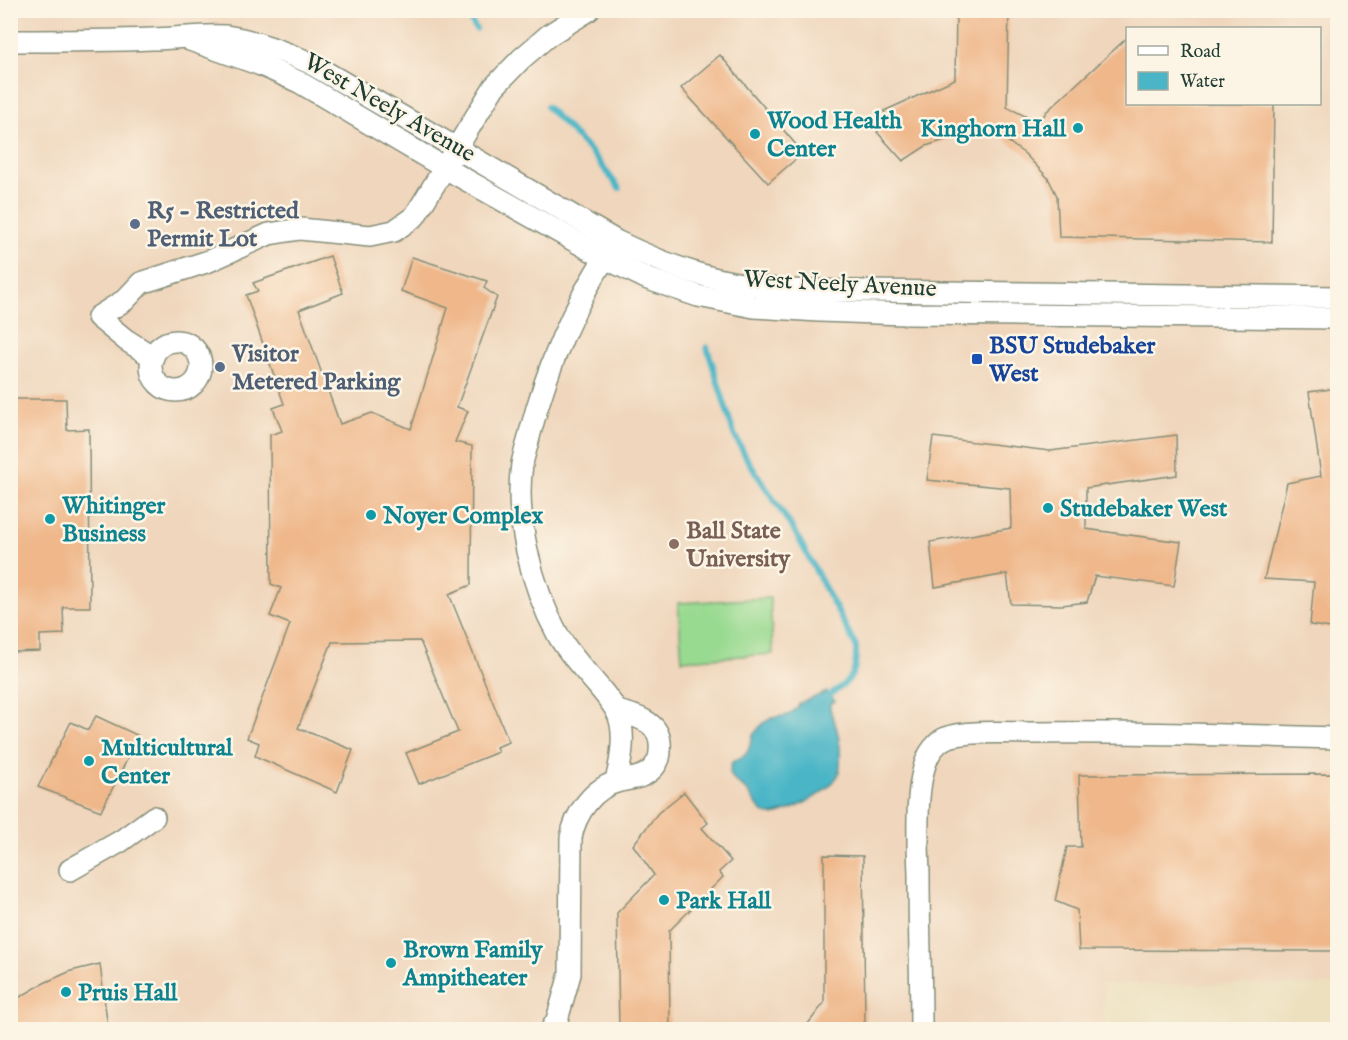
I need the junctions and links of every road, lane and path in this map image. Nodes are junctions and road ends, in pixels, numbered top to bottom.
1 (589, 10) edge
2 (186, 38) junction
3 (10, 41) edge
4 (457, 147) junction
5 (445, 168) junction
6 (611, 249) junction
7 (1338, 297) edge
8 (1338, 318) edge
9 (153, 357) dead end
10 (617, 711) junction
11 (1338, 738) edge
12 (616, 781) junction
13 (154, 817) dead end
14 (70, 870) dead end
15 (551, 1029) edge
16 (921, 1029) edge

1 - 4 street
2 - 3 street, West Neely Avenue
2 - 4 street, West Neely Avenue
2 - 5 street, West Neely Avenue
4 - 5 street
4 - 6 street, West Neely Avenue
5 - 6 street, West Neely Avenue
5 - 9 street
6 - 7 street, West Neely Avenue
6 - 8 street, West Neely Avenue
6 - 10 street
10 - 12 street
10 - 12 street
11 - 16 street
12 - 15 street
13 - 14 street

